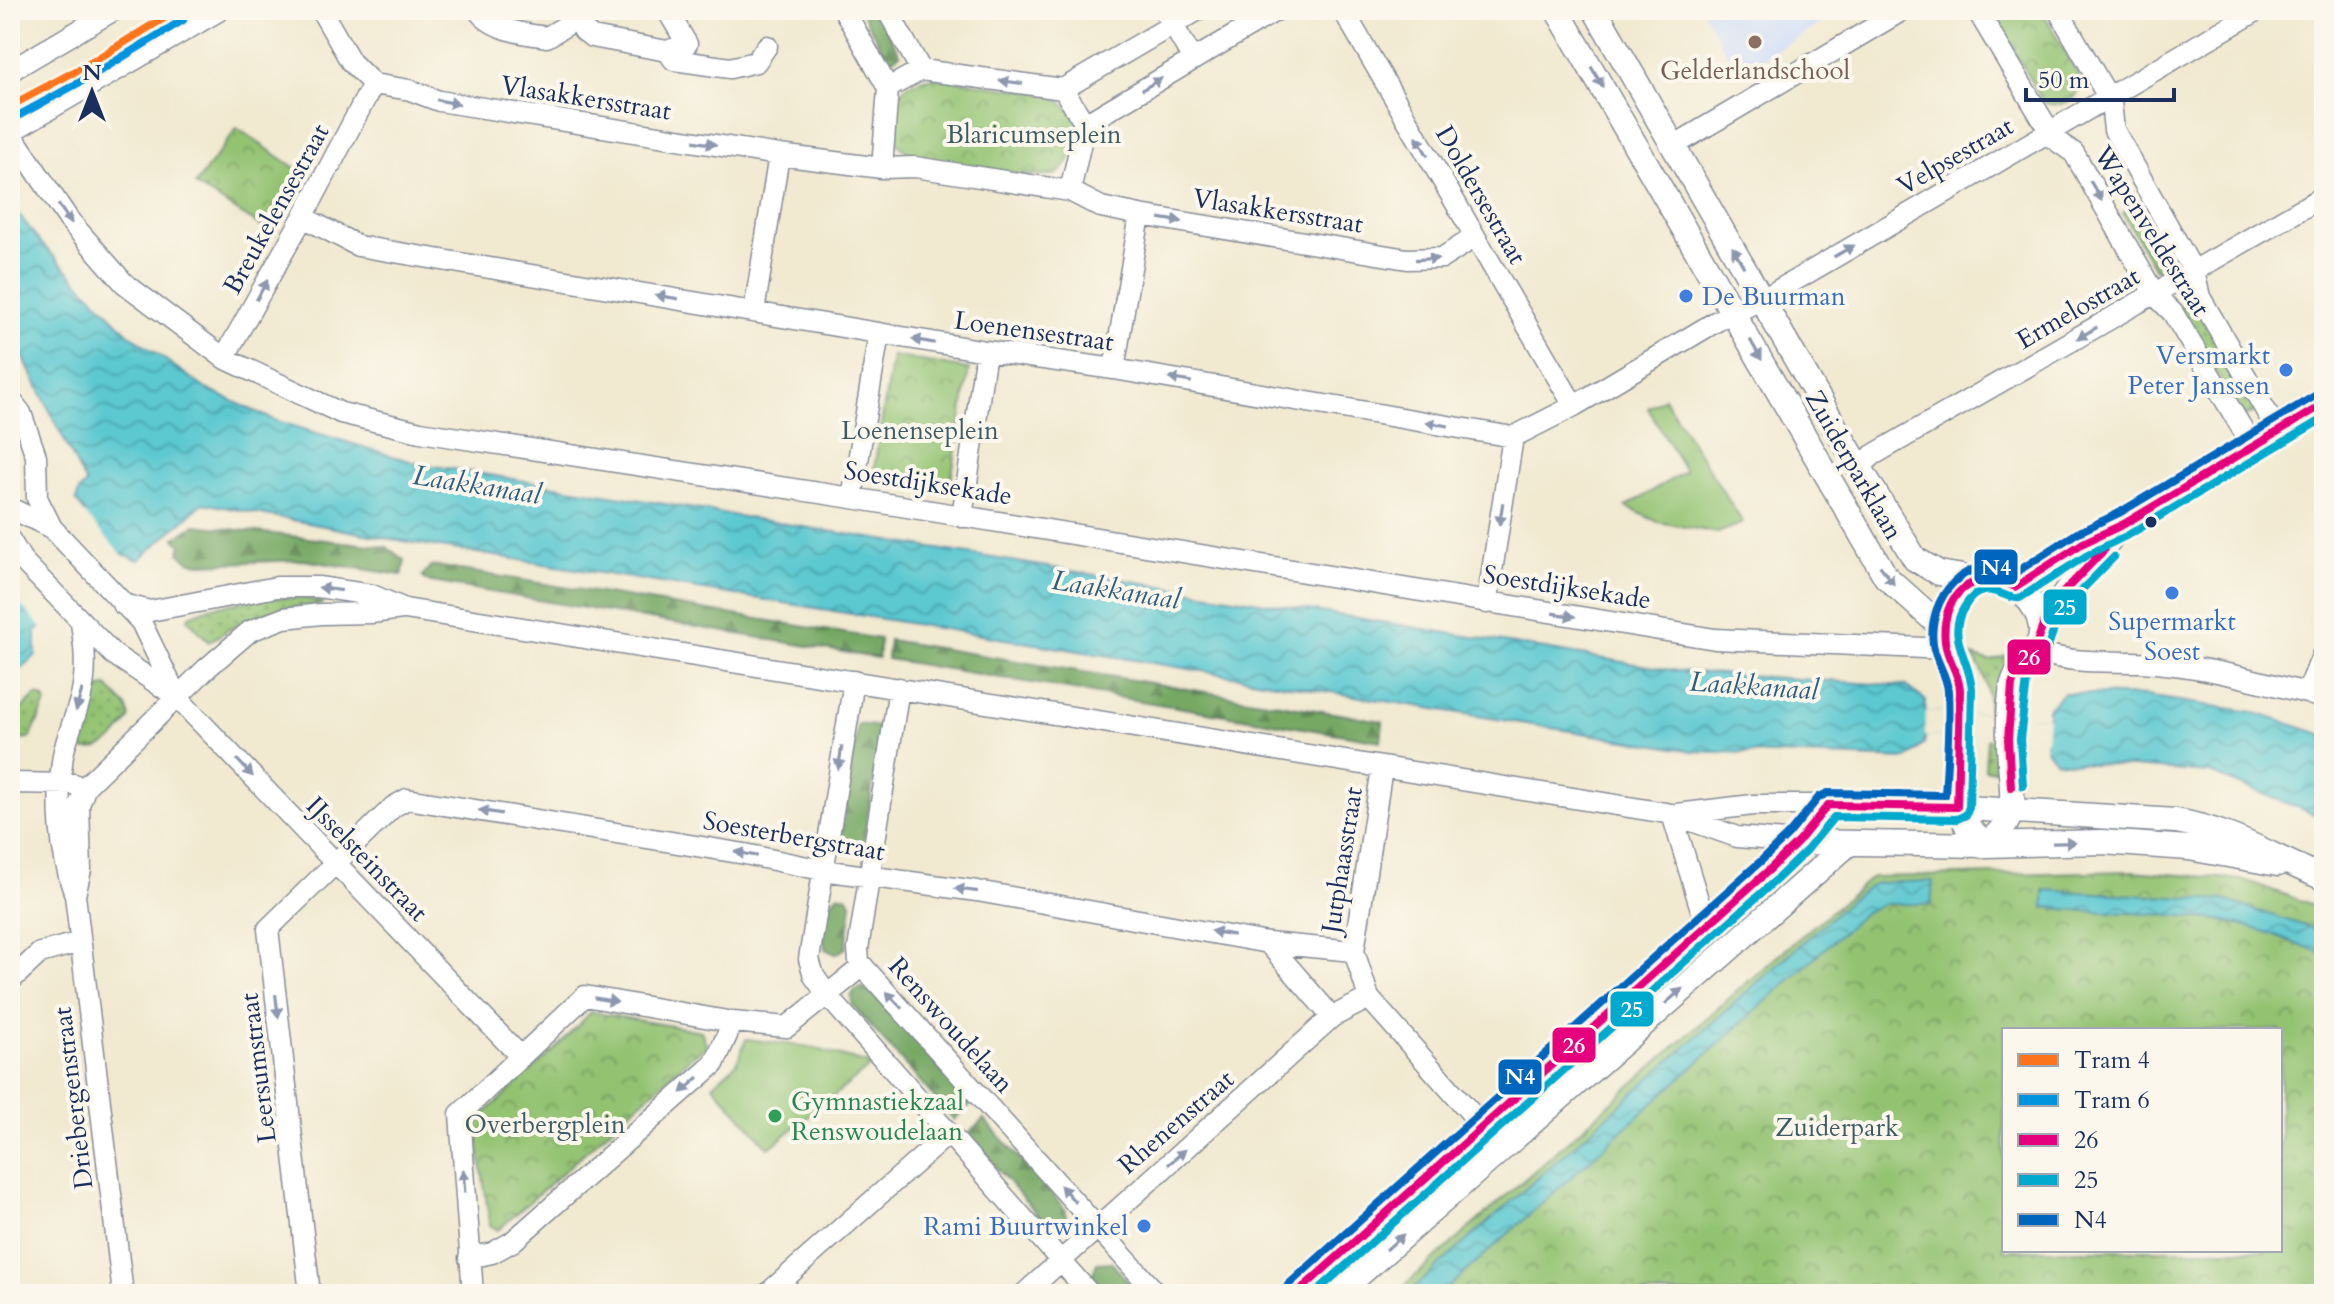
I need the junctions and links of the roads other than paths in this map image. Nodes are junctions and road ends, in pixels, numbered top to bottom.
1 (114, 10) edge
2 (220, 10) edge
3 (321, 10) edge
4 (478, 10) edge
5 (667, 10) edge
6 (844, 10) edge
7 (887, 10) edge
8 (1198, 10) edge
9 (1277, 10) edge
10 (1343, 10) edge
11 (1557, 10) edge
12 (1595, 10) edge
13 (1903, 10) edge
14 (1977, 10) edge
15 (2058, 10) edge
16 (2258, 10) edge
17 (584, 15) edge
18 (1168, 17) edge
19 (767, 46) dead end
20 (667, 51) junction
21 (1193, 59) junction
22 (921, 70) junction
23 (10, 71) edge
24 (373, 84) junction
25 (888, 88) junction
26 (1063, 89) junction
27 (2108, 96) junction
28 (1085, 124) junction
29 (2049, 131) junction
30 (10, 132) edge
31 (1681, 140) junction
32 (779, 155) junction
33 (882, 168) junction
34 (1070, 191) junction
35 (2324, 196) edge
36 (1140, 215) junction
37 (303, 217) junction
38 (1475, 237) junction
39 (2194, 272) junction
40 (1770, 295) junction
41 (2155, 295) junction
42 (754, 312) junction
43 (1733, 312) junction
44 (879, 333) junction
45 (986, 351) junction
46 (224, 358) junction
47 (1114, 369) junction
48 (10, 399) edge
49 (2324, 404) edge
50 (1574, 406) junction
51 (2277, 430) junction
52 (1513, 437) junction
53 (2252, 445) junction
54 (1866, 461) junction
55 (852, 498) junction
56 (10, 508) edge
57 (962, 517) junction
58 (2124, 524) junction
59 (55, 531) junction
60 (10, 540) edge
61 (19, 560) edge
62 (1974, 579) junction
63 (2015, 587) junction
64 (1487, 603) junction
65 (122, 604) junction
66 (405, 609) junction
67 (78, 619) junction
68 (1949, 648) junction
69 (2032, 648) junction
70 (2324, 651) edge
71 (854, 681) junction
72 (899, 688) junction
73 (2316, 696) edge
74 (177, 697) junction
75 (1382, 768) junction
76 (61, 782) junction
77 (10, 783) edge
78 (86, 786) junction
79 (1828, 805) junction
80 (1957, 807) junction
81 (2011, 811) junction
82 (1672, 814) junction
83 (1798, 842) junction
84 (1848, 844) junction
85 (1986, 845) junction
86 (336, 864) junction
87 (2293, 866) junction
88 (822, 870) junction
89 (869, 876) junction
90 (2324, 878) edge
91 (75, 895) junction
92 (1706, 926) junction
93 (80, 942) junction
94 (1268, 943) junction
95 (1354, 951) junction
96 (863, 966) junction
97 (10, 981) edge
98 (828, 996) junction
99 (1369, 998) junction
100 (1332, 1017) junction
101 (733, 1022) junction
102 (520, 1056) junction
103 (1483, 1126) junction
104 (948, 1134) junction
105 (1502, 1148) junction
106 (1099, 1229) junction
107 (469, 1258) junction
108 (1061, 1261) junction
109 (123, 1294) edge
110 (310, 1294) edge
111 (473, 1294) edge
112 (767, 1294) edge
113 (1024, 1294) edge
114 (1090, 1294) edge
115 (1157, 1294) edge
116 (1296, 1294) edge
117 (1337, 1294) edge

1 - 23 street
2 - 30 street
3 - 24 street
4 - 17 street
5 - 20 street
6 - 25 street
7 - 22 street
8 - 18 street
9 - 21 street
38 -> 10 street, Doldersestraat
11 -> 43 main road, Zuiderparklaan
12 - 31 main road, Zuiderparklaan
13 - 31 street
14 - 29 street, Wapenveldestraat
15 - 27 street, Wapenveldestraat
16 - 27 street, Velpsestraat
17 - 20 street
18 - 21 street
18 - 26 street
19 - 20 street
28 -> 21 street
22 - 25 street
26 -> 22 street
24 -> 32 street, Vlasakkersstraat
24 - 37 street, Breukelensestraat
25 - 33 street
26 - 28 street
27 - 29 street, Velpsestraat
27 - 39 street, Wapenveldestraat
28 - 34 street
40 -> 29 street, Velpsestraat
29 -> 41 street, Wapenveldestraat
30 -> 46 street, Soestdijksekade
40 -> 31 main road, Zuiderparklaan
32 - 33 street, Vlasakkersstraat
32 - 42 street
33 - 34 street
34 - 36 street, Vlasakkersstraat
35 - 39 street, Ermelostraat
36 -> 38 street, Vlasakkersstraat
36 - 47 street
42 -> 37 street, Loenensestraat
46 -> 37 street, Breukelensestraat
38 - 50 street, Doldersestraat
39 - 41 street, Ermelostraat
39 - 51 street, Wapenveldestraat
40 - 43 street
40 - 54 main road, Zuiderparklaan
41 - 53 street, Wapenveldestraat
41 -> 54 street, Ermelostraat
42 - 44 street, Loenensestraat
43 - 50 street
43 -> 68 main road, Zuiderparklaan
45 -> 44 street, Loenensestraat
44 - 55 street
45 - 47 street, Loenensestraat
45 - 57 street
46 - 55 street, Soestdijksekade
52 -> 47 street, Loenensestraat
48 - 59 street
49 - 51 street
50 - 52 street
51 - 53 street
52 -> 64 street
53 - 58 street
54 - 62 main road, Zuiderparklaan
55 - 57 street, Soestdijksekade
56 - 59 street
57 - 64 street, Soestdijksekade
58 - 63 street
58 - 69 street
59 - 65 street
60 - 61 street
61 - 67 street
62 - 63 main road, Zuiderparklaan
62 - 68 main road
63 - 69 main road
64 -> 68 street, Soestdijksekade
66 -> 65 street
65 - 74 street
66 - 71 street
66 - 74 street
67 - 74 street
67 -> 76 street, Driebergenstraat
68 - 80 main road
69 - 73 street
69 - 81 main road
70 - 73 street
71 - 72 street
71 -> 88 street
72 - 75 street
72 - 89 street, Renswoudelaan
74 - 78 street
74 -> 86 street, IJsselsteinstraat
75 - 82 street
75 - 95 street, Jutphaasstraat
76 - 77 street
76 - 78 street
76 - 91 street, Driebergenstraat
78 - 91 street, Driebergenstraat
79 - 80 main road
79 - 82 street
79 - 83 main road
80 - 81 main road
80 - 85 main road
81 - 85 main road
81 - 87 main road
82 - 83 street
82 - 92 street
83 - 84 main road
83 - 92 main road
84 - 85 main road
105 -> 84 main road
85 -> 87 main road
88 -> 86 street, Soesterbergstraat
86 - 102 street, IJsselsteinstraat
86 -> 110 street, Leersumstraat
87 - 90 main road
88 - 89 street, Soesterbergstraat
88 - 98 street
94 -> 89 street, Soesterbergstraat
89 - 96 street, Renswoudelaan
91 - 93 street, Driebergenstraat
92 - 103 main road
93 - 97 street
93 - 109 street, Driebergenstraat
94 - 95 street, Soesterbergstraat
94 - 100 street
95 - 99 street, Jutphaasstraat
96 - 98 street
106 -> 96 street, Renswoudelaan
98 - 101 street
98 - 104 street
99 - 100 street, Rhenenstraat
99 - 103 street, Jutphaasstraat
106 -> 100 street, Rhenenstraat
102 -> 101 street
101 -> 107 street
107 -> 102 street
103 - 105 street, Jutphaasstraat
103 - 116 main road
104 - 108 street
104 - 112 street
117 -> 105 main road
106 - 108 street, Rhenenstraat
106 - 115 street, Renswoudelaan
107 - 111 street
108 - 113 street, Rhenenstraat
108 - 114 street

